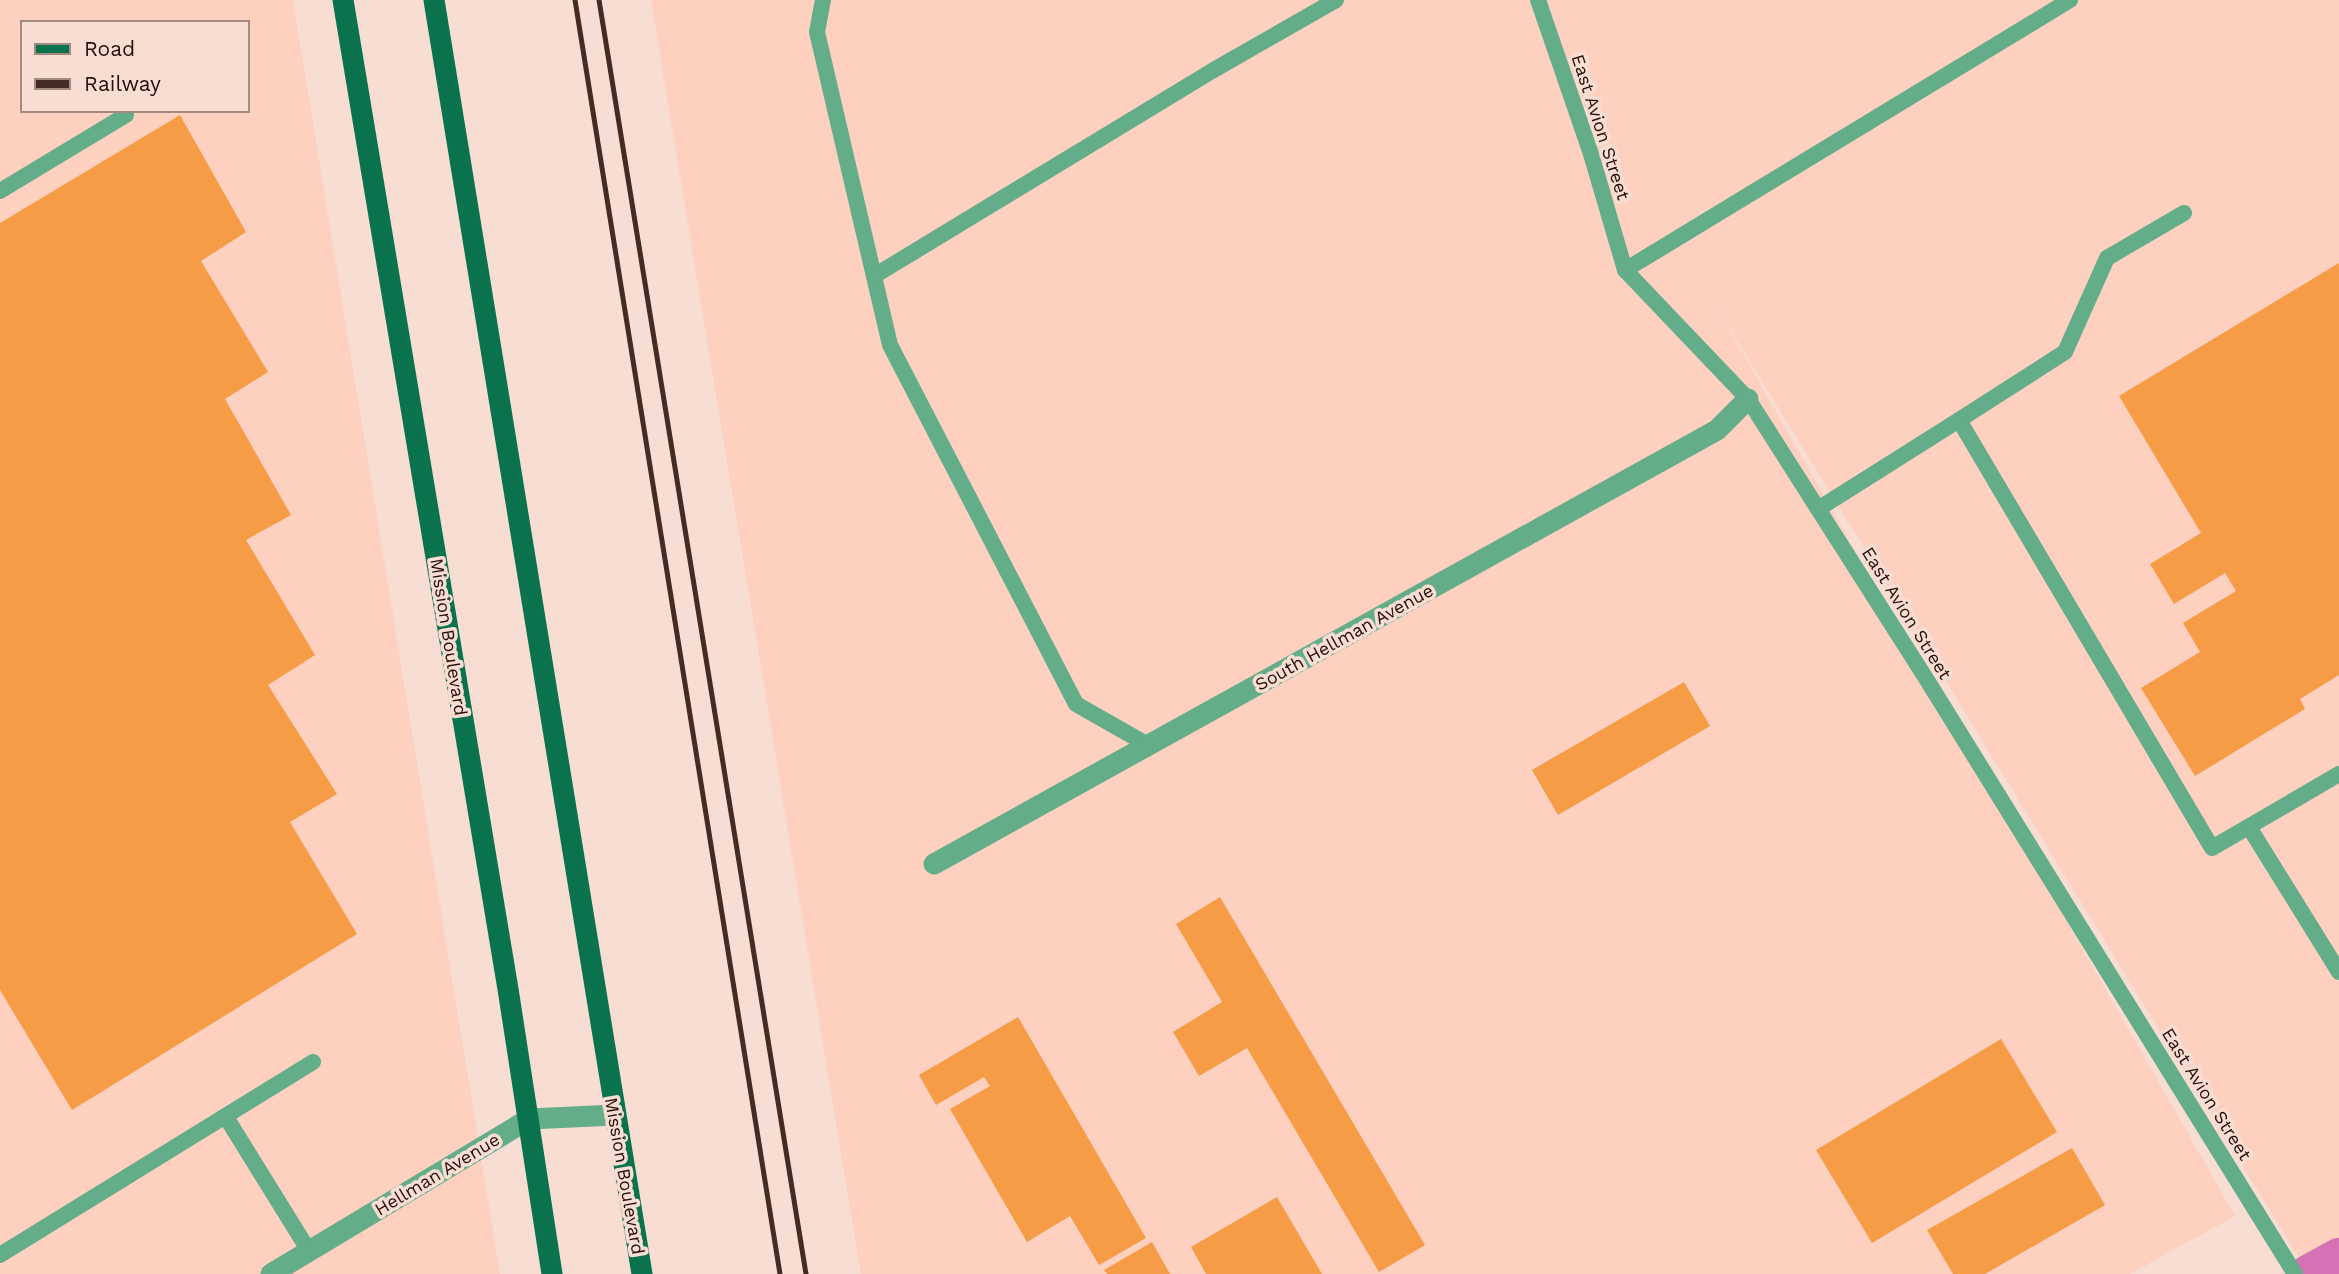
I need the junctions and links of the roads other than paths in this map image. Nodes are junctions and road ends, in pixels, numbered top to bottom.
1 (343, 0) edge
2 (434, 0) edge
3 (823, 0) edge
4 (1336, 0) edge
5 (1538, 0) edge
6 (2070, 0) edge
7 (126, 116) dead end
8 (0, 191) edge
9 (2184, 213) dead end
10 (1625, 270) junction
11 (874, 276) junction
12 (1748, 399) junction
13 (1959, 419) junction
14 (1818, 509) junction
15 (1149, 745) junction
16 (2339, 774) edge
17 (2249, 827) junction
18 (934, 864) dead end
19 (2339, 972) edge
20 (313, 1062) dead end
21 (615, 1115) junction
22 (226, 1116) junction
23 (529, 1119) junction
24 (309, 1251) junction
25 (0, 1255) edge
26 (271, 1274) edge
27 (552, 1274) edge
28 (642, 1274) edge
29 (2295, 1274) edge

1 - 23 main road, Mission Boulevard
2 - 21 main road, Mission Boulevard
3 - 11 lane
4 - 11 lane
5 - 10 lane, East Avion Street
6 - 10 lane
7 - 8 lane
9 - 13 lane
10 - 12 lane, East Avion Street
11 - 15 lane
12 - 14 lane, East Avion Street
12 - 15 street, South Hellman Avenue
13 - 14 lane
13 - 17 lane
14 - 29 lane, East Avion Street
15 - 18 street, South Hellman Avenue
16 - 17 lane
17 - 19 lane
20 - 22 lane
21 - 23 street, Hellman Avenue
21 - 28 main road, Mission Boulevard
22 - 24 lane
22 - 25 lane
23 - 24 street, Hellman Avenue
23 - 27 main road, Mission Boulevard
24 - 26 street, Hellman Avenue

